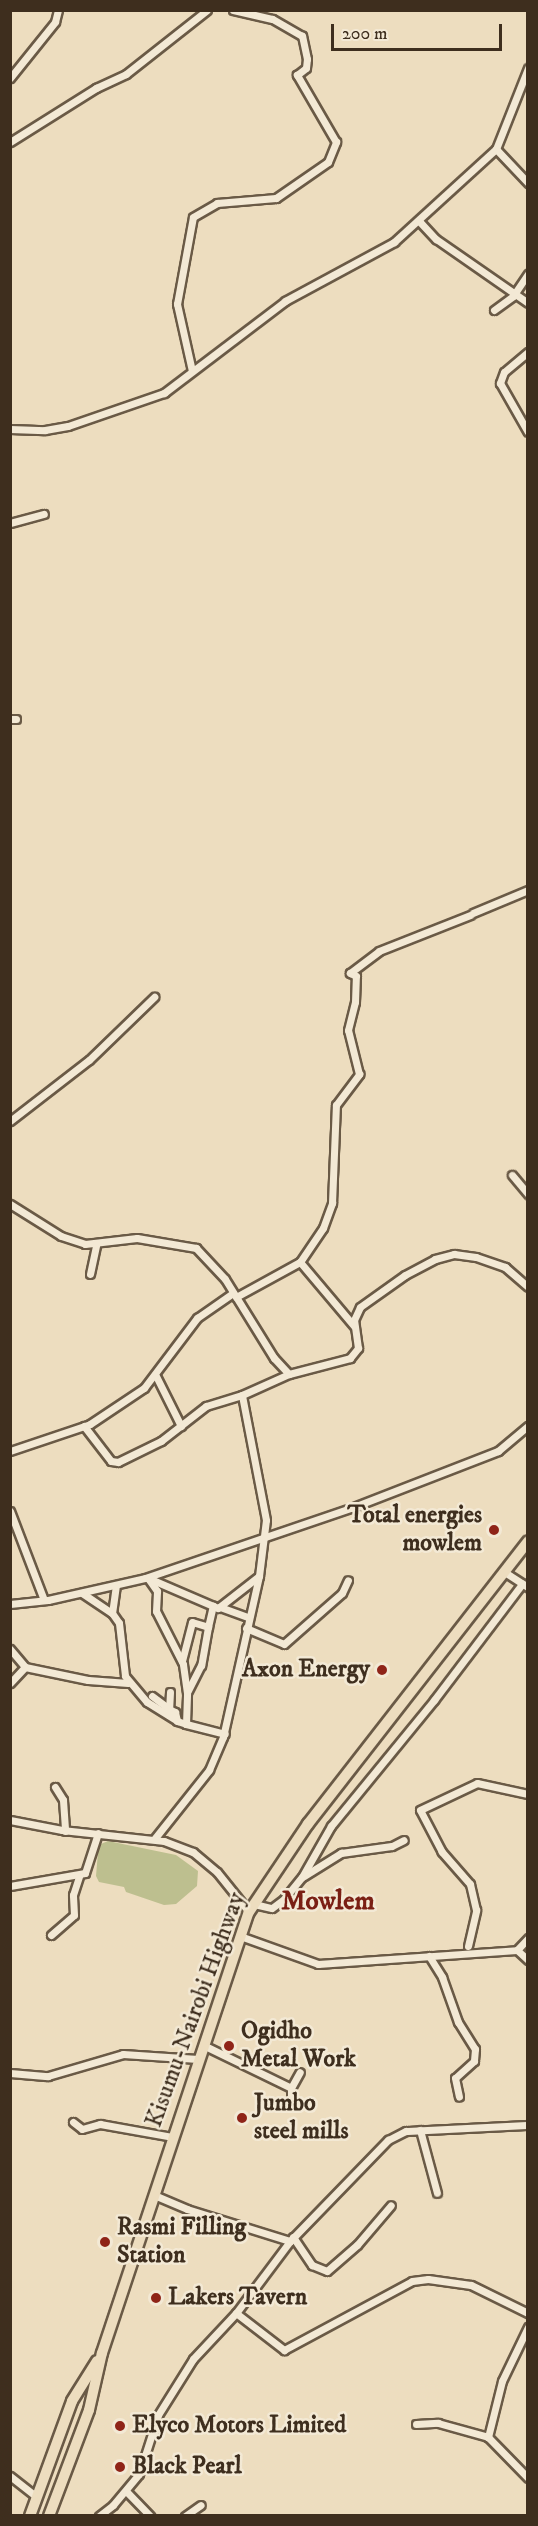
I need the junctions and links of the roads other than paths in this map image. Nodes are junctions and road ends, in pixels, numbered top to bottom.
1 (58, 10) edge
2 (207, 10) edge
3 (232, 10) edge
4 (528, 68) edge
5 (10, 78) edge
6 (10, 142) edge
7 (496, 149) junction
8 (528, 183) edge
9 (419, 221) junction
10 (528, 274) edge
11 (513, 296) junction
12 (528, 303) edge
13 (494, 310) dead end
14 (528, 352) edge
15 (192, 371) junction
16 (10, 429) edge
17 (528, 432) edge
18 (44, 514) dead end
19 (10, 523) edge
20 (528, 890) edge
21 (154, 997) dead end
22 (10, 1121) edge
23 (512, 1175) dead end
24 (528, 1194) edge
25 (10, 1204) edge
26 (96, 1245) junction
27 (300, 1262) junction
28 (90, 1274) dead end
29 (528, 1287) edge
30 (235, 1295) junction
31 (355, 1328) junction
32 (289, 1374) junction
33 (156, 1376) junction
34 (242, 1395) junction
35 (84, 1426) junction
36 (181, 1426) junction
37 (528, 1426) edge
38 (10, 1451) edge
39 (10, 1511) edge
40 (265, 1536) junction
41 (528, 1541) edge
42 (503, 1571) junction
43 (260, 1576) junction
44 (148, 1578) junction
45 (348, 1580) dead end
46 (116, 1585) junction
47 (525, 1586) edge
48 (81, 1593) junction
49 (44, 1600) junction
50 (10, 1604) edge
51 (215, 1607) junction
52 (112, 1613) junction
53 (248, 1617) junction
54 (208, 1627) junction
55 (246, 1628) junction
56 (10, 1649) edge
57 (183, 1664) junction
58 (25, 1669) junction
59 (10, 1672) edge
60 (10, 1683) edge
61 (128, 1683) junction
62 (170, 1692) dead end
63 (187, 1693) junction
64 (152, 1696) dead end
65 (169, 1709) junction
66 (177, 1721) junction
67 (186, 1724) junction
68 (225, 1734) junction
69 (55, 1787) dead end
70 (528, 1794) edge
71 (10, 1820) edge
72 (65, 1831) junction
73 (98, 1833) junction
74 (155, 1838) junction
75 (404, 1840) dead end
76 (79, 1876) junction
77 (302, 1877) junction
78 (10, 1886) edge
79 (251, 1908) junction
80 (51, 1935) dead end
81 (240, 1936) junction
82 (528, 1938) edge
83 (468, 1946) dead end
84 (517, 1950) junction
85 (429, 1956) junction
86 (528, 1960) edge
87 (203, 2045) junction
88 (198, 2059) junction
89 (300, 2072) dead end
90 (10, 2073) edge
91 (291, 2088) junction
92 (459, 2097) dead end
93 (291, 2106) dead end
94 (73, 2122) dead end
95 (528, 2125) edge
96 (420, 2130) junction
97 (172, 2137) junction
98 (437, 2193) dead end
99 (154, 2194) junction
100 (391, 2205) dead end
101 (292, 2239) junction
102 (236, 2313) junction
103 (528, 2313) edge
104 (528, 2327) edge
105 (102, 2353) junction
106 (69, 2409) junction
107 (87, 2417) junction
108 (416, 2424) dead end
109 (488, 2437) junction
110 (10, 2476) edge
111 (528, 2478) edge
112 (126, 2491) junction
113 (37, 2497) junction
114 (201, 2505) dead end
115 (30, 2516) edge
116 (49, 2516) edge
117 (99, 2516) edge
118 (150, 2516) edge
119 (185, 2516) edge

1 - 5 street
2 - 6 street
3 - 15 street
4 - 7 street
7 - 8 street
7 - 9 street
9 - 11 street
9 - 15 street
10 - 11 street
11 - 12 street
11 - 13 street
14 - 17 street
15 - 16 street
18 - 19 street
20 - 27 street
21 - 22 street
23 - 24 street
25 - 26 street
26 - 28 street
26 - 30 street
27 - 30 street
27 - 31 street
29 - 31 street
30 - 32 street
30 - 33 street
31 - 32 street
32 - 34 street
33 - 35 street
33 - 36 street
34 - 36 street
34 - 40 street
35 - 36 street
35 - 38 street
37 - 40 street
39 - 49 street
40 - 43 street
40 - 44 street
41 - 42 highway, Kisumu-Nairobi Highway
42 - 47 street
42 - 79 highway, Kisumu-Nairobi Highway
43 - 51 street
43 - 53 street
44 - 46 street
44 - 51 street
44 - 57 street
45 - 55 street
46 - 48 street
46 - 52 street
47 - 77 street
48 - 49 street
48 - 52 street
49 - 50 street
51 - 53 street
51 - 54 street
52 - 61 street
53 - 55 street
54 - 57 street
54 - 63 street
55 - 68 street
56 - 58 street
57 - 63 street
58 - 59 street
58 - 60 street
58 - 61 street
61 - 66 street
62 - 65 street
63 - 67 street
64 - 65 street
65 - 66 street
66 - 67 street
67 - 68 street
68 - 74 street
69 - 72 street
70 - 83 street
71 - 72 street
72 - 73 street
73 - 74 street
73 - 76 street
74 - 79 street
75 - 77 street
76 - 78 street
76 - 80 street
77 - 79 street
79 - 81 highway, Kisumu-Nairobi Highway
81 - 85 street
81 - 87 highway, Kisumu-Nairobi Highway
82 - 84 street
84 - 85 street
84 - 86 street
85 - 92 street
87 - 88 highway, Kisumu-Nairobi Highway
87 - 91 street
88 - 90 street
88 - 97 highway, Kisumu-Nairobi Highway
89 - 91 street
91 - 93 street
94 - 97 street
95 - 96 street
96 - 98 street
96 - 101 street
97 - 99 highway, Kisumu-Nairobi Highway
99 - 101 street
99 - 105 highway, Kisumu-Nairobi Highway
100 - 101 street
101 - 102 street
102 - 103 street
102 - 112 street
104 - 109 street
105 - 106 highway
105 - 107 highway
106 - 107 highway
106 - 113 highway
107 - 116 highway
108 - 109 street
109 - 111 street
110 - 113 street
112 - 117 street
112 - 118 street
113 - 115 highway
114 - 119 street

